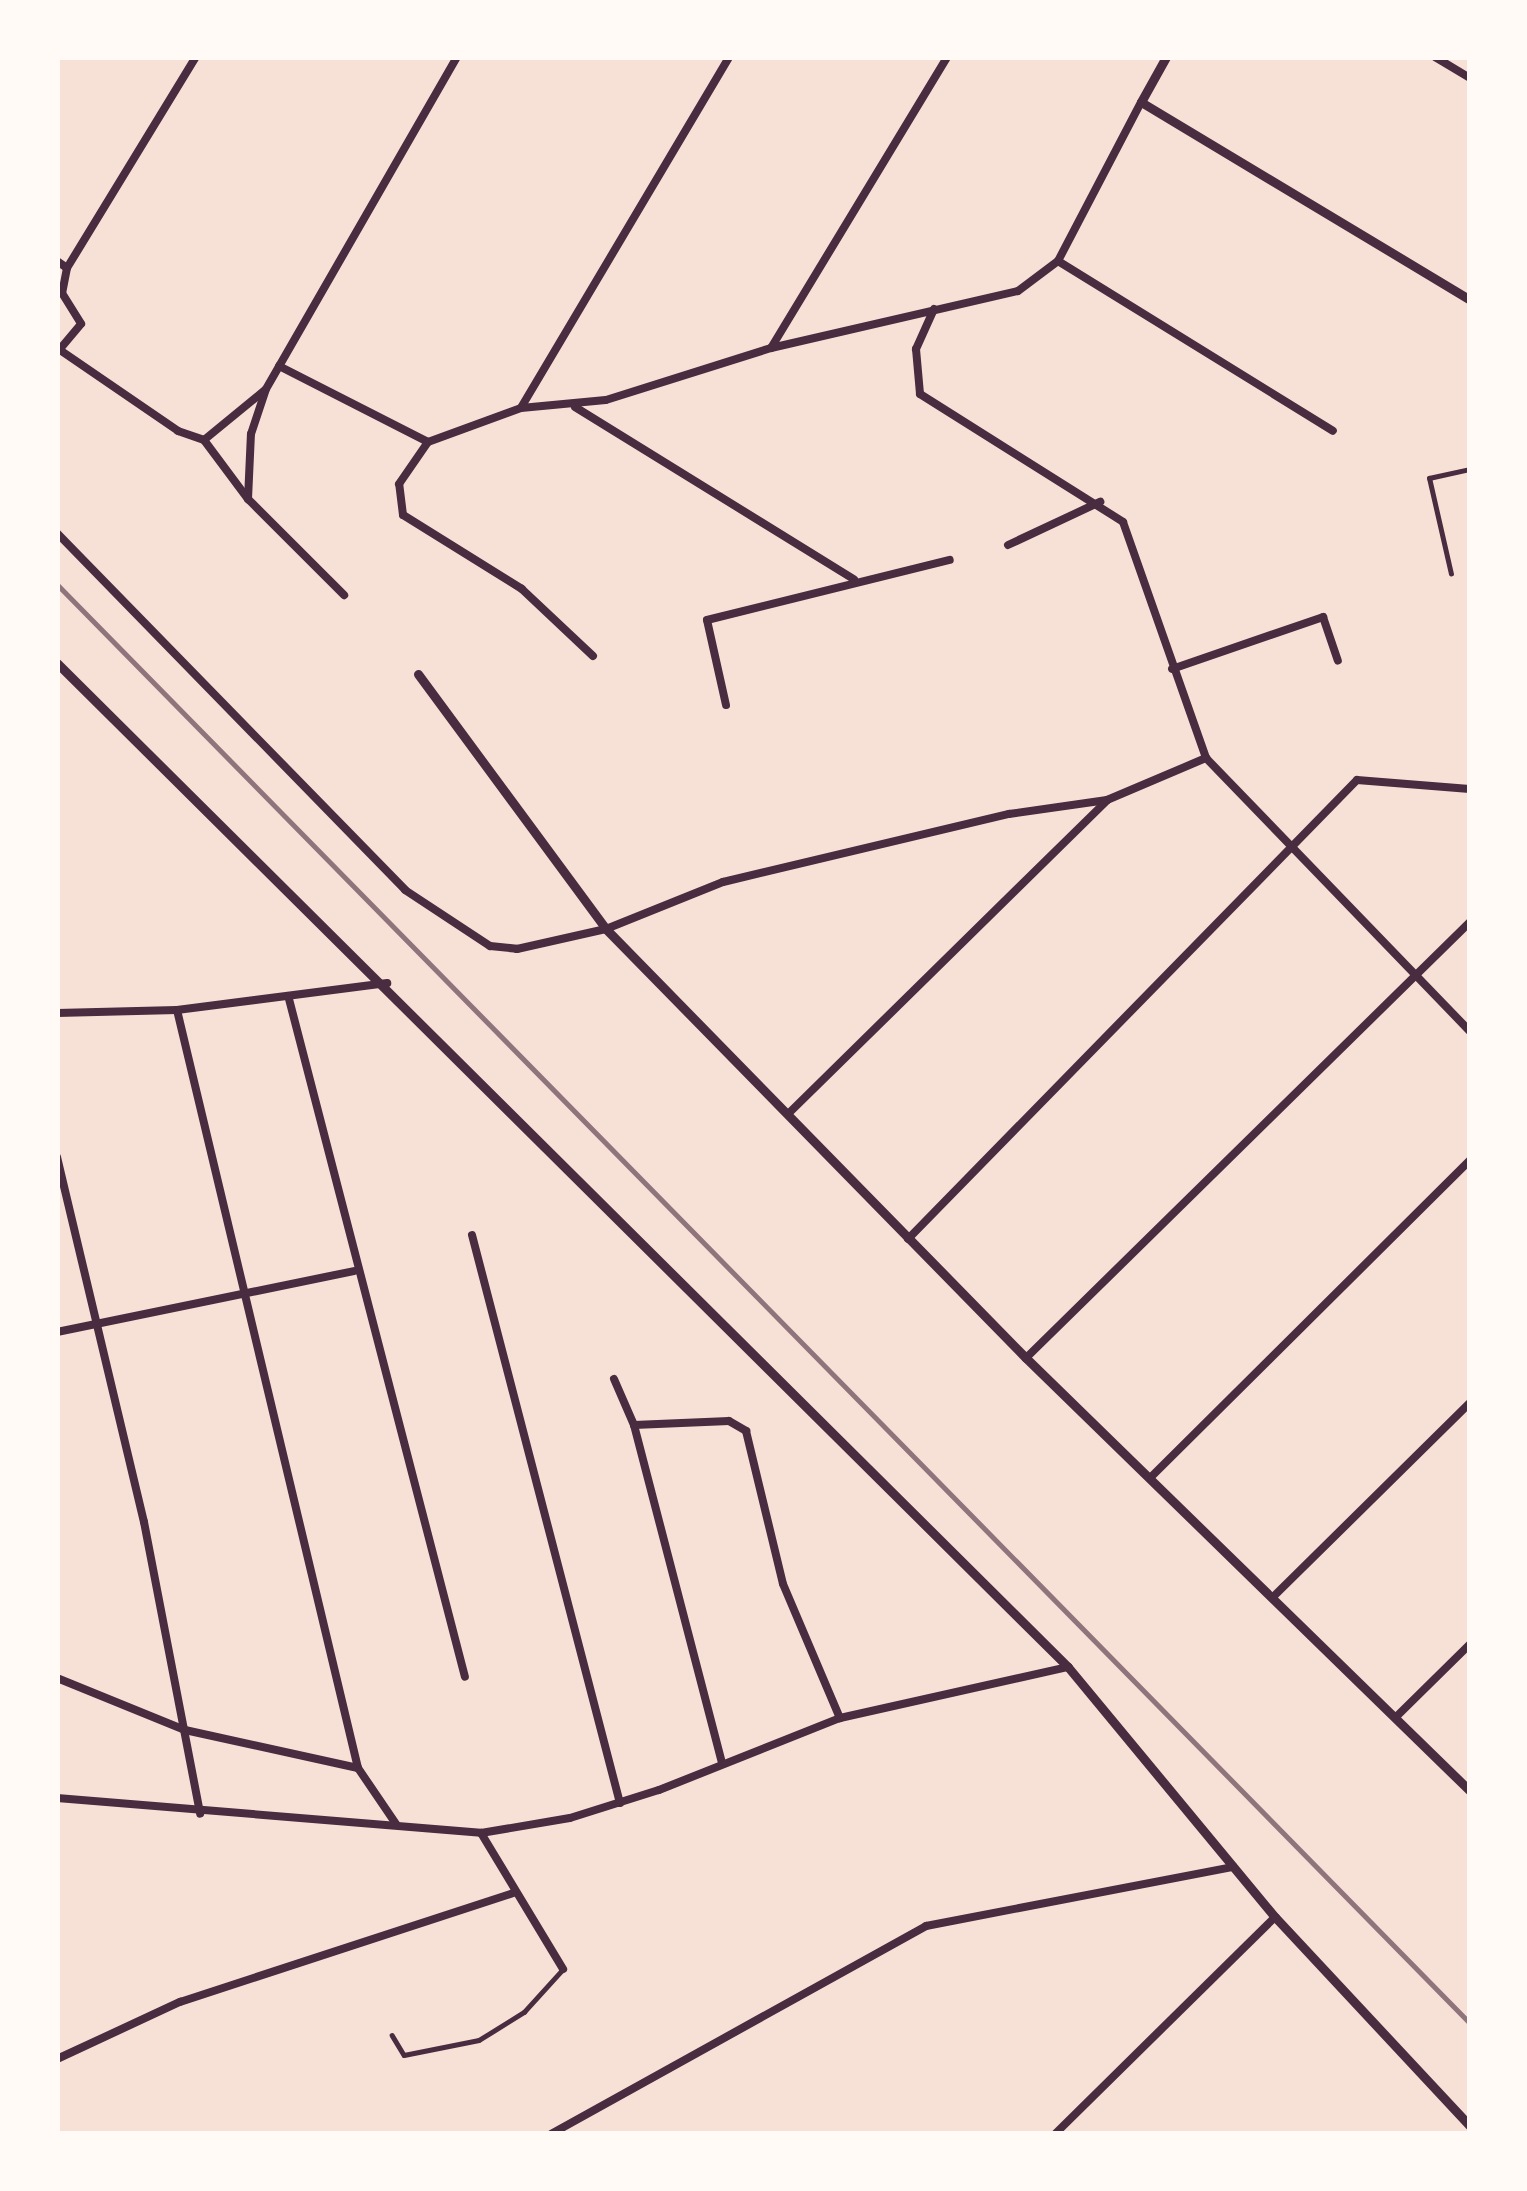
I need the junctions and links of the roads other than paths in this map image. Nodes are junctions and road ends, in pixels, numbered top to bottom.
1 (196, 57) edge
2 (457, 57) edge
3 (729, 57) edge
4 (947, 57) edge
5 (1166, 57) edge
6 (1435, 57) edge
7 (1470, 78) edge
8 (1141, 102) junction
9 (1058, 260) junction
10 (57, 261) edge
11 (67, 268) junction
12 (1470, 299) edge
13 (935, 308) junction
14 (770, 348) junction
15 (58, 349) edge
16 (279, 366) junction
17 (266, 389) junction
18 (573, 406) junction
19 (521, 408) junction
20 (1333, 431) dead end
21 (204, 440) junction
22 (428, 442) junction
23 (1470, 469) edge
24 (248, 499) junction
25 (1100, 502) junction
26 (57, 533) edge
27 (1008, 545) dead end
28 (950, 560) dead end
29 (1451, 574) dead end
30 (855, 580) junction
31 (344, 595) dead end
32 (593, 656) dead end
33 (1338, 661) dead end
34 (57, 664) edge
35 (1172, 669) junction
36 (418, 674) dead end
37 (726, 705) dead end
38 (1206, 758) junction
39 (1470, 789) edge
40 (1107, 800) junction
41 (1294, 847) junction
42 (1470, 922) edge
43 (606, 928) junction
44 (1416, 972) junction
45 (387, 983) junction
46 (289, 998) junction
47 (177, 1010) junction
48 (57, 1013) edge
49 (1470, 1030) edge
50 (788, 1114) junction
51 (57, 1157) edge
52 (1470, 1160) edge
53 (472, 1235) dead end
54 (908, 1239) junction
55 (354, 1271) junction
56 (242, 1298) junction
57 (99, 1322) junction
58 (57, 1332) edge
59 (1026, 1358) junction
60 (614, 1379) dead end
61 (1470, 1403) edge
62 (634, 1426) junction
63 (1150, 1478) junction
64 (1273, 1597) junction
65 (1470, 1644) edge
66 (1068, 1667) junction
67 (465, 1677) dead end
68 (57, 1678) edge
69 (1396, 1717) junction
70 (840, 1718) junction
71 (185, 1730) junction
72 (723, 1764) junction
73 (358, 1768) junction
74 (1470, 1791) edge
75 (57, 1798) edge
76 (620, 1803) junction
77 (200, 1814) junction
78 (396, 1824) junction
79 (481, 1833) junction
80 (1233, 1867) junction
81 (512, 1893) junction
82 (1275, 1916) junction
83 (563, 1969) joint
84 (392, 2035) dead end
85 (57, 2060) edge
86 (1468, 2125) edge
87 (551, 2134) edge
88 (1055, 2134) edge
89 (1456, 2134) edge

1 - 11 street
2 - 16 street
3 - 19 street
4 - 14 street
5 - 8 street
6 - 7 street
8 - 9 street
8 - 12 street
9 - 13 street
9 - 20 street
10 - 11 street
11 - 15 street
13 - 14 street
13 - 25 street
14 - 18 street
15 - 21 street
16 - 17 street
16 - 22 street
17 - 21 street
17 - 24 street
18 - 19 street
18 - 30 street
19 - 22 street
21 - 24 street
22 - 32 street
23 - 29 lane
24 - 31 street
25 - 27 street
25 - 35 street
26 - 43 street
28 - 30 street
30 - 37 street
33 - 35 street
34 - 45 street
35 - 38 street
36 - 43 street
38 - 40 street
38 - 41 street
39 - 41 street
40 - 43 street
40 - 50 street
41 - 44 street
41 - 54 street
42 - 44 street
43 - 50 street
44 - 49 street
44 - 59 street
45 - 46 street
45 - 66 street
46 - 47 street
46 - 55 street
47 - 48 street
47 - 56 street
50 - 54 street
51 - 57 street
52 - 63 street
53 - 76 street
54 - 59 street
55 - 56 street
55 - 67 street
56 - 57 street
56 - 73 street
57 - 58 street
57 - 71 street
59 - 63 street
60 - 62 street
61 - 64 street
62 - 70 street
62 - 72 street
63 - 64 street
64 - 69 street
65 - 69 street
66 - 70 street
66 - 80 street
68 - 71 street
69 - 74 street
70 - 72 street
71 - 73 street
71 - 77 street
72 - 76 street
73 - 78 street
75 - 77 street
76 - 79 street
77 - 78 street
78 - 79 street
79 - 81 street
80 - 82 street
80 - 87 street
81 - 83 street
81 - 85 street
82 - 86 street
82 - 88 street
83 - 84 lane
86 - 89 street

